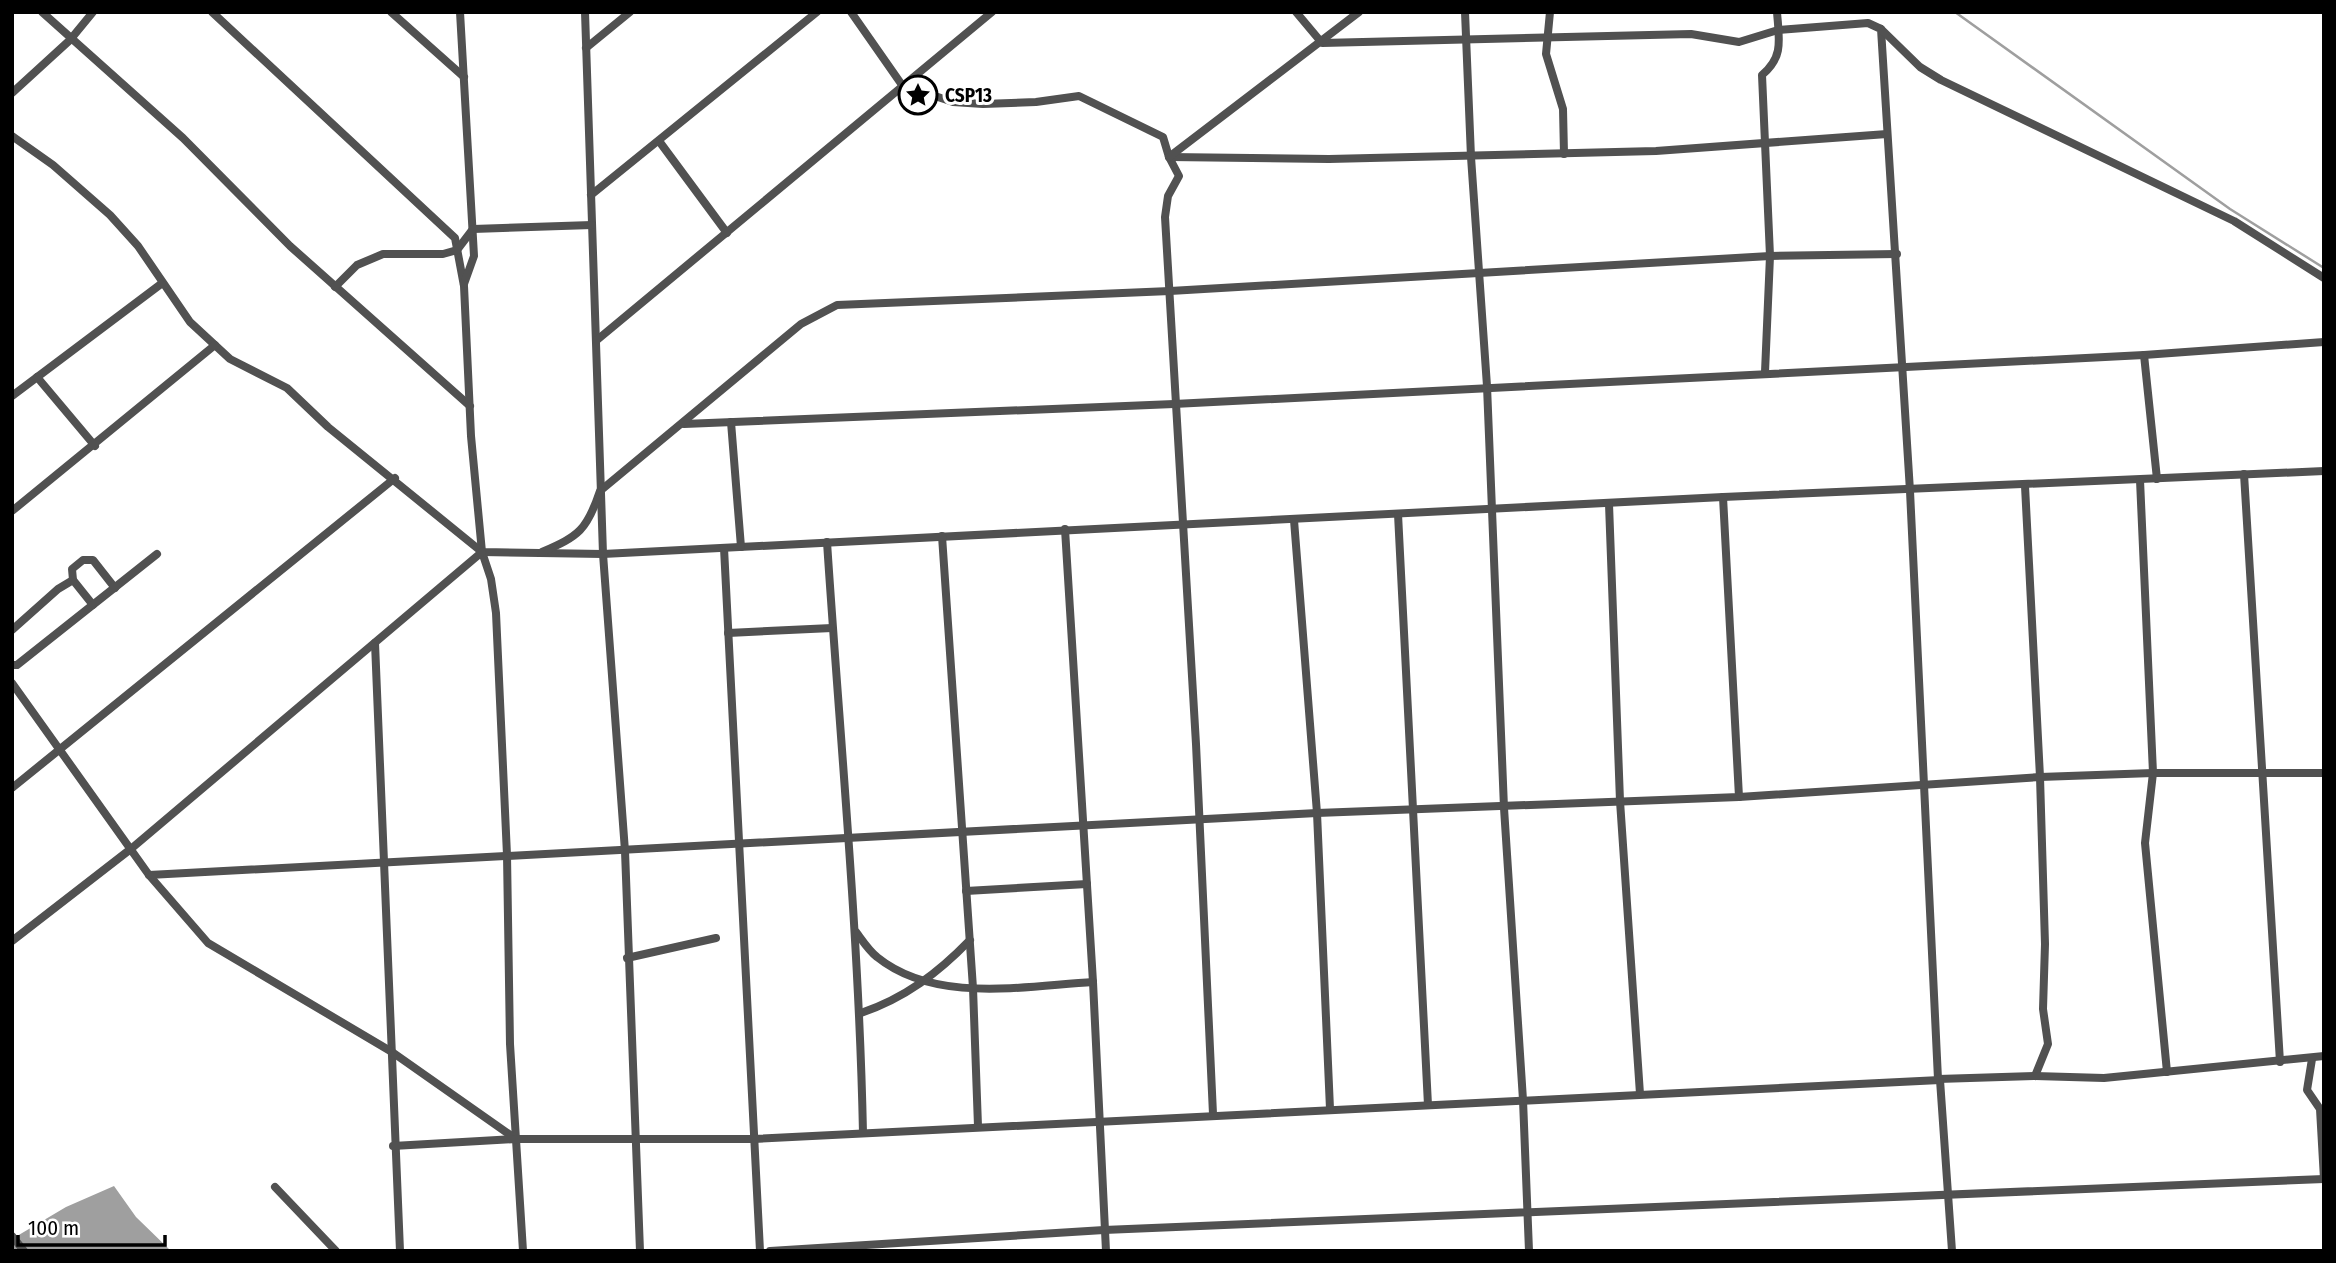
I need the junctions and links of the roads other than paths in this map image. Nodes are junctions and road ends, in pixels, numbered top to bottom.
1 (42, 12) edge
2 (93, 12) edge
3 (212, 12) edge
4 (391, 12) edge
5 (460, 12) edge
6 (585, 12) edge
7 (630, 12) edge
8 (817, 12) edge
9 (851, 12) edge
10 (992, 12) edge
11 (1296, 12) edge
12 (1359, 12) edge
13 (1465, 12) edge
14 (1550, 12) edge
15 (1777, 12) edge
16 (1881, 29) junction
17 (1778, 30) junction
18 (1546, 37) junction
19 (71, 40) junction
20 (1466, 40) junction
21 (1322, 43) junction
22 (586, 48) junction
23 (464, 77) junction
24 (902, 85) junction
25 (12, 93) edge
26 (1887, 134) junction
27 (12, 136) edge
28 (659, 141) junction
29 (1764, 143) junction
30 (1564, 153) junction
31 (1168, 157) junction
32 (1471, 157) junction
33 (591, 195) junction
34 (592, 225) junction
35 (473, 229) junction
36 (727, 233) junction
37 (457, 250) junction
38 (1897, 254) junction
39 (1770, 256) junction
40 (1480, 271) junction
41 (2324, 278) edge
42 (161, 284) junction
43 (464, 286) junction
44 (335, 287) junction
45 (1170, 291) junction
46 (597, 340) junction
47 (2324, 342) edge
48 (215, 345) junction
49 (2144, 355) junction
50 (1901, 367) junction
51 (1765, 372) junction
52 (37, 377) junction
53 (1488, 386) junction
54 (12, 396) edge
55 (1174, 404) junction
56 (470, 406) junction
57 (731, 422) junction
58 (684, 424) junction
59 (95, 446) junction
60 (2324, 471) edge
61 (2244, 474) junction
62 (395, 478) junction
63 (2140, 480) junction
64 (2157, 480) junction
65 (2025, 486) junction
66 (600, 491) junction
67 (1910, 491) junction
68 (1723, 497) junction
69 (1609, 504) junction
70 (1492, 509) junction
71 (12, 512) edge
72 (1398, 514) junction
73 (1294, 520) junction
74 (1182, 526) junction
75 (1065, 530) junction
76 (942, 536) junction
77 (827, 542) junction
78 (741, 547) junction
79 (724, 548) junction
80 (482, 552) junction
81 (540, 553) junction
82 (157, 554) dead end
83 (603, 554) junction
84 (73, 580) junction
85 (115, 588) junction
86 (93, 605) junction
87 (832, 628) junction
88 (12, 630) edge
89 (728, 633) junction
90 (375, 643) junction
91 (12, 665) edge
92 (12, 683) edge
93 (60, 748) junction
94 (2264, 772) junction
95 (2153, 773) junction
96 (2324, 773) edge
97 (2040, 777) junction
98 (1923, 785) junction
99 (12, 788) edge
100 (1739, 797) junction
101 (1620, 801) junction
102 (1504, 808) junction
103 (1411, 811) junction
104 (1317, 813) junction
105 (1199, 819) junction
106 (1084, 825) junction
107 (962, 832) junction
108 (846, 839) junction
109 (737, 845) junction
110 (132, 848) junction
111 (625, 851) junction
112 (507, 855) junction
113 (383, 861) junction
114 (149, 875) junction
115 (1087, 884) junction
116 (966, 891) junction
117 (855, 930) junction
118 (716, 938) dead end
119 (970, 940) junction
120 (12, 941) edge
121 (627, 958) junction
122 (924, 982) junction
123 (1093, 982) junction
124 (973, 988) junction
125 (861, 1013) junction
126 (392, 1052) junction
127 (2324, 1056) edge
128 (2312, 1059) junction
129 (2280, 1062) junction
130 (2168, 1072) junction
131 (2035, 1076) junction
132 (1939, 1079) junction
133 (1640, 1094) junction
134 (1523, 1100) junction
135 (1428, 1105) junction
136 (1330, 1110) junction
137 (1213, 1114) junction
138 (1100, 1120) junction
139 (978, 1126) junction
140 (863, 1133) junction
141 (516, 1139) junction
142 (754, 1139) junction
143 (634, 1141) junction
144 (394, 1146) junction
145 (2324, 1179) edge
146 (275, 1187) dead end
147 (1950, 1195) junction
148 (1528, 1212) junction
149 (1104, 1230) junction
150 (12, 1236) edge
151 (24, 1251) edge
152 (336, 1251) edge
153 (400, 1251) edge
154 (523, 1251) edge
155 (640, 1251) edge
156 (760, 1251) edge
157 (770, 1251) edge
158 (1106, 1251) edge
159 (1529, 1251) edge
160 (1952, 1251) edge

1 - 19 street
2 - 19 street
3 - 37 street
4 - 23 street
5 - 23 street
6 - 22 street
7 - 22 street
8 - 28 street
9 - 24 street
10 - 24 street
11 - 21 street
12 - 21 street
13 - 20 street
14 - 18 street
15 - 17 street
16 - 17 street
16 - 26 street
16 - 41 street
17 - 18 street
17 - 29 street
18 - 20 street
18 - 30 street
19 - 25 street
19 - 44 street
20 - 21 street
20 - 32 street
21 - 31 street
22 - 33 street
23 - 35 street
24 - 31 street
24 - 36 street
26 - 29 street
26 - 38 street
27 - 42 street
28 - 33 street
28 - 36 street
29 - 30 street
29 - 39 street
30 - 32 street
31 - 32 street
31 - 45 street
32 - 40 street
33 - 34 street
34 - 35 street
34 - 46 street
35 - 37 street
35 - 43 street
36 - 46 street
37 - 43 street
37 - 44 street
38 - 39 street
38 - 50 street
39 - 40 street
39 - 51 street
40 - 45 street
40 - 53 street
42 - 48 street
42 - 52 street
43 - 56 street
44 - 56 street
45 - 55 street
45 - 58 street
46 - 66 street
47 - 49 street
48 - 59 street
48 - 62 street
49 - 50 street
49 - 64 street
50 - 51 street
50 - 67 street
51 - 53 street
52 - 54 street
52 - 59 street
53 - 55 street
53 - 70 street
55 - 57 street
55 - 74 street
56 - 80 street
57 - 58 street
57 - 78 street
58 - 66 street
59 - 71 street
60 - 61 street
61 - 64 street
61 - 94 street
62 - 80 street
62 - 93 street
63 - 64 street
63 - 65 street
63 - 95 street
65 - 67 street
65 - 97 street
66 - 81 street
66 - 83 street
67 - 68 street
67 - 98 street
68 - 69 street
68 - 100 street
69 - 70 street
69 - 101 street
70 - 72 street
70 - 102 street
72 - 73 street
72 - 103 street
73 - 74 street
73 - 104 street
74 - 75 street
74 - 105 street
75 - 76 street
75 - 106 street
76 - 77 street
76 - 107 street
77 - 78 street
77 - 87 street
78 - 79 street
79 - 83 street
79 - 89 street
80 - 81 street
80 - 90 street
80 - 112 street
81 - 83 street
82 - 85 street
83 - 111 street
84 - 85 street
84 - 86 street
84 - 88 street
85 - 86 street
86 - 91 street
87 - 89 street
87 - 108 street
89 - 109 street
90 - 110 street
90 - 113 street
92 - 93 street
93 - 99 street
93 - 110 street
94 - 95 street
94 - 96 street
94 - 129 street
95 - 97 street
95 - 130 street
97 - 98 street
97 - 131 street
98 - 100 street
98 - 132 street
100 - 101 street
101 - 102 street
101 - 133 street
102 - 103 street
102 - 134 street
103 - 104 street
103 - 135 street
104 - 105 street
104 - 136 street
105 - 106 street
105 - 137 street
106 - 107 street
106 - 115 street
107 - 108 street
107 - 116 street
108 - 109 street
108 - 117 street
109 - 111 street
109 - 142 street
110 - 114 street
110 - 120 street
111 - 112 street
111 - 121 street
112 - 113 street
112 - 141 street
113 - 114 street
113 - 126 street
114 - 126 street
115 - 116 street
115 - 123 street
116 - 119 street
117 - 122 street
117 - 125 street
118 - 121 street
119 - 122 street
119 - 124 street
121 - 143 street
122 - 124 street
122 - 125 street
123 - 124 street
123 - 138 street
124 - 139 street
125 - 140 street
126 - 141 street
126 - 144 street
127 - 128 street
128 - 129 street
128 - 145 street
129 - 130 street
130 - 131 street
131 - 132 street
132 - 133 street
132 - 147 street
133 - 134 street
134 - 135 street
134 - 148 street
135 - 136 street
136 - 137 street
137 - 138 street
138 - 139 street
138 - 149 street
139 - 140 street
140 - 142 street
141 - 143 street
141 - 144 street
141 - 154 street
142 - 143 street
142 - 156 street
143 - 155 street
144 - 153 street
145 - 147 street
146 - 152 street
147 - 148 street
147 - 160 street
148 - 149 street
148 - 159 street
149 - 157 street
149 - 158 street
150 - 151 street

